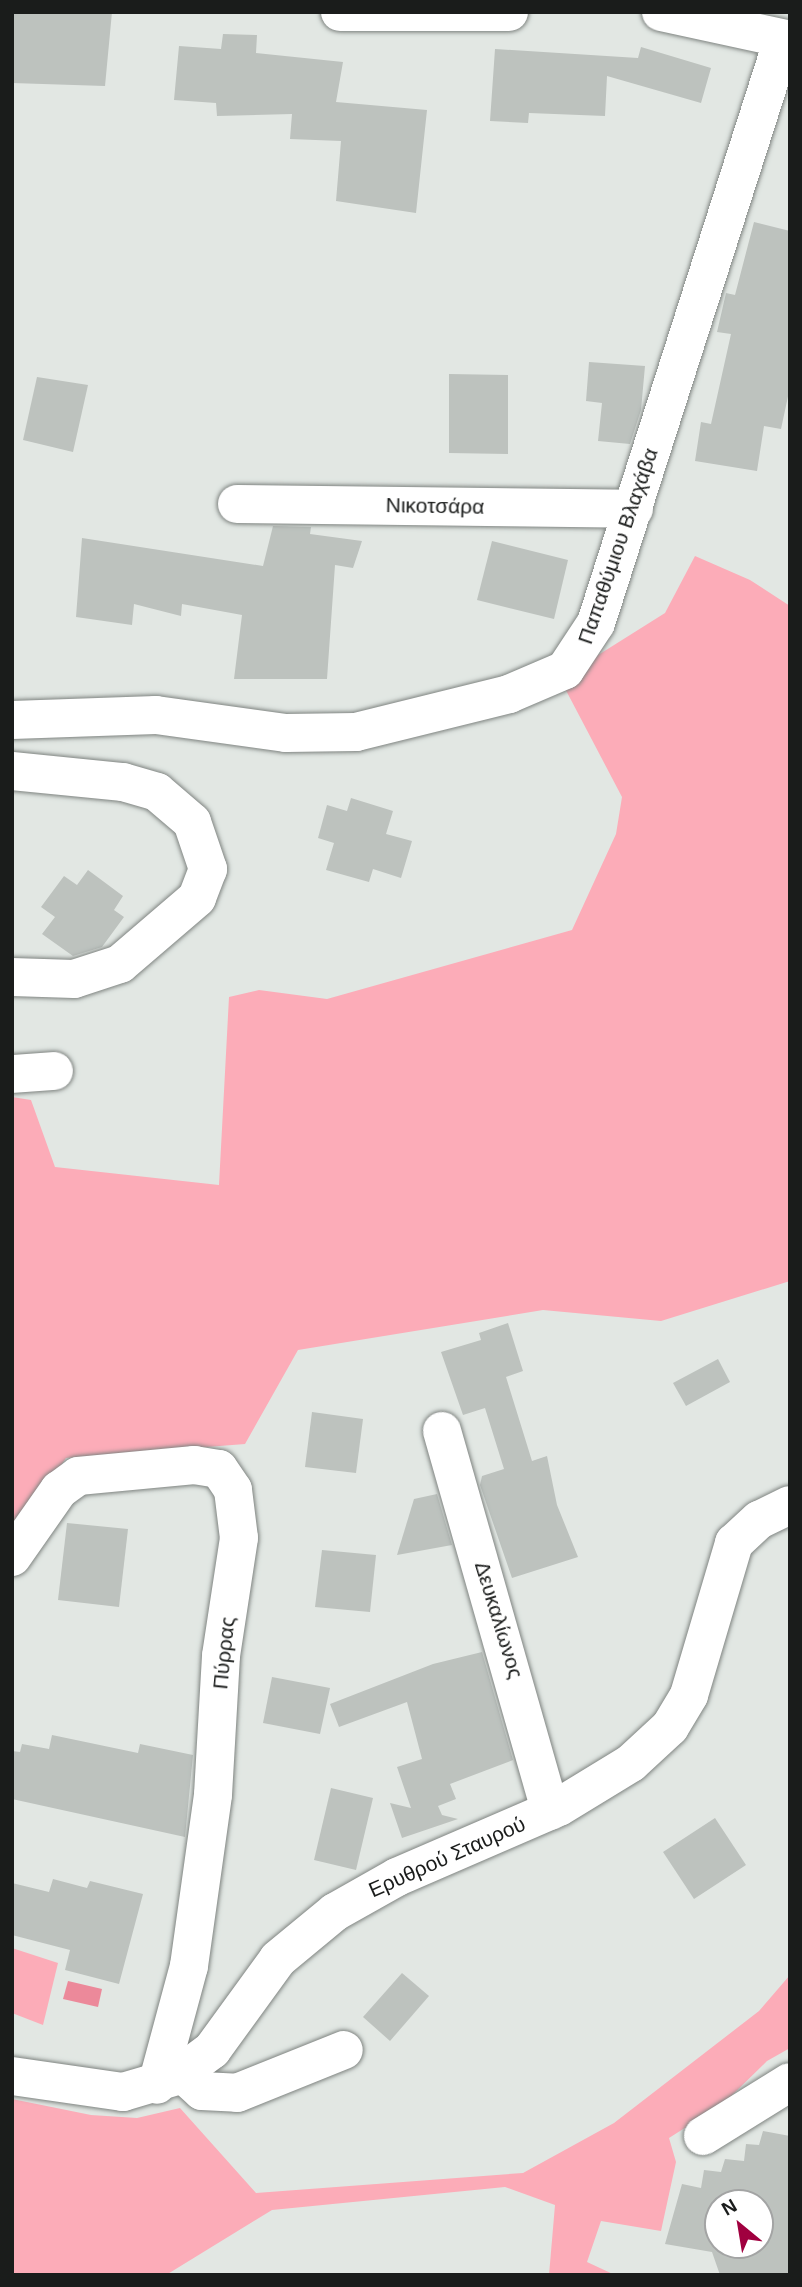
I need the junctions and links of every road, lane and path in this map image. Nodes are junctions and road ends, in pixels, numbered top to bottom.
1 (340, 12) edge
2 (509, 12) edge
3 (661, 12) edge
4 (786, 39) edge
5 (237, 504) dead end
6 (634, 509) junction
7 (12, 720) edge
8 (12, 771) edge
9 (12, 977) edge
10 (54, 1071) dead end
11 (12, 1074) edge
12 (442, 1430) dead end
13 (790, 1506) edge
14 (12, 1557) edge
15 (550, 1811) junction
16 (344, 2050) dead end
17 (12, 2076) edge
18 (169, 2079) junction
19 (790, 2082) edge
20 (703, 2136) dead end

1 - 2 street
3 - 4 street
4 - 6 street, Παπαθύμιου Βλαχάβα
5 - 6 street, Νικοτσάρα
6 - 7 street, Παπαθύμιου Βλαχάβα
8 - 9 street
10 - 11 street
12 - 15 street, Δευκαλίωνος
13 - 15 street, Ερυθρού Σταυρού
14 - 18 street, Πύρρας
15 - 18 street, Ερυθρού Σταυρού
16 - 18 street
17 - 18 street
19 - 20 street

